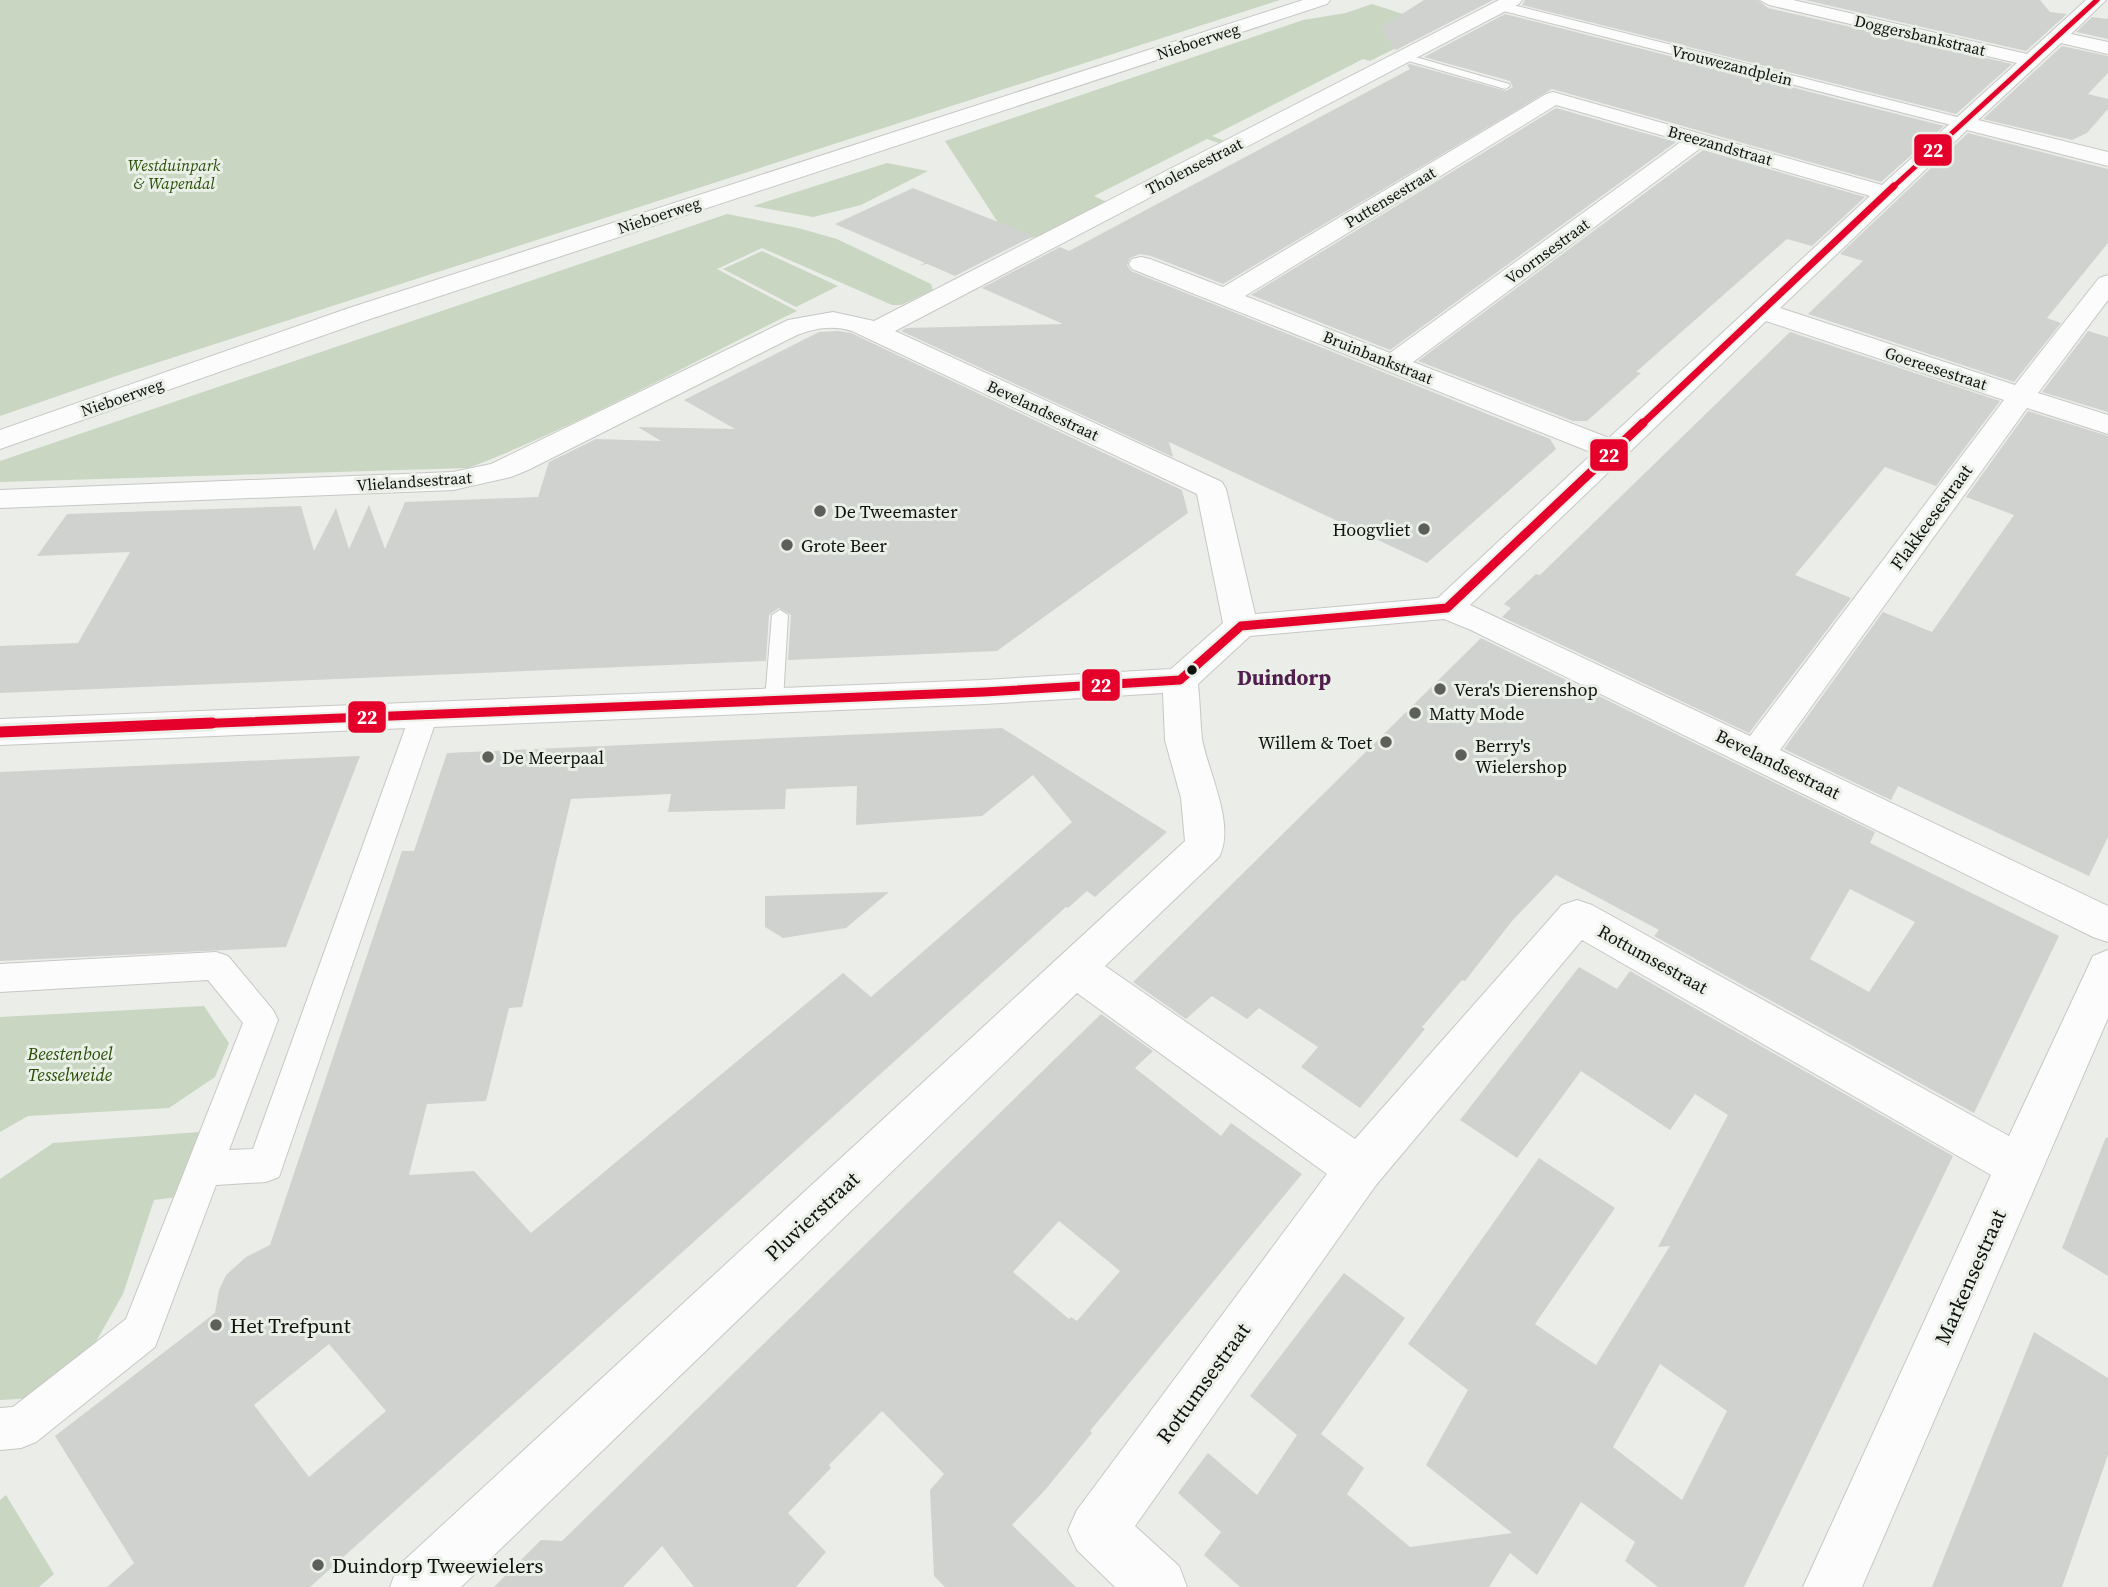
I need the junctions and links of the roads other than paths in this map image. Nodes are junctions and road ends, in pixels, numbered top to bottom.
1 (1321, 0) edge
2 (1769, 0) edge
3 (2097, 0) edge
4 (1794, 2) edge
5 (1507, 3) edge
6 (2055, 36) junction
7 (2108, 48) edge
8 (1405, 57) junction
9 (2029, 60) junction
10 (1505, 86) dead end
11 (1553, 98) joint
12 (1963, 123) junction
13 (1699, 139) junction
14 (2108, 159) edge
15 (1886, 192) junction
16 (1141, 264) dead end
17 (2108, 283) edge
18 (1227, 296) junction
19 (1763, 311) junction
20 (875, 331) junction
21 (1394, 363) junction
22 (2021, 396) junction
23 (2108, 425) edge
24 (0, 440) edge
25 (1615, 451) junction
26 (0, 499) edge
27 (1447, 608) junction
28 (780, 615) dead end
29 (1241, 626) junction
30 (1180, 680) junction
31 (774, 700) junction
32 (424, 715) junction
33 (0, 732) edge
34 (1757, 754) junction
35 (2108, 925) edge
36 (1074, 968) junction
37 (2108, 968) edge
38 (0, 978) edge
39 (2019, 1166) junction
40 (203, 1169) junction
41 (1359, 1169) junction
42 (0, 1429) edge
43 (425, 1585) edge
44 (1158, 1587) edge
45 (1832, 1587) edge

1 - 24 street, Nieboerweg
2 - 4 street, Doggersbankstraat
3 - 6 street
4 - 9 street, Doggersbankstraat
5 - 8 street, Tholensestraat
5 - 12 street, Vrouwezandplein
6 - 7 street
6 - 9 street
8 - 10 lane
8 - 20 street, Tholensestraat
9 - 12 street
11 - 13 street, Breezandstraat
11 - 18 street, Puttensestraat
12 - 14 street
12 - 15 street
13 - 15 street, Breezandstraat
13 - 21 street, Voornsestraat
15 - 19 street
16 - 18 street, Bruinbankstraat
17 - 22 street, Flakkeesestraat
18 - 21 street, Bruinbankstraat
19 - 22 street, Goereesestraat
19 - 25 street
20 - 26 street, Vlielandsestraat
20 - 29 street, Bevelandsestraat
21 - 25 street, Bruinbankstraat
22 - 23 street, Goereesestraat
22 - 34 street, Flakkeesestraat
25 - 27 street
27 - 29 street
27 - 34 street, Bevelandsestraat
28 - 31 lane
29 - 30 street
30 - 31 street
30 - 36 street, Pluvierstraat
31 - 32 street
32 - 33 street
32 - 40 street
34 - 35 street, Bevelandsestraat
36 - 41 street
36 - 43 street, Pluvierstraat
37 - 39 street, Markensestraat
38 - 40 street
39 - 41 street, Rottumsestraat
39 - 45 street, Markensestraat
40 - 42 street
41 - 44 street, Rottumsestraat

